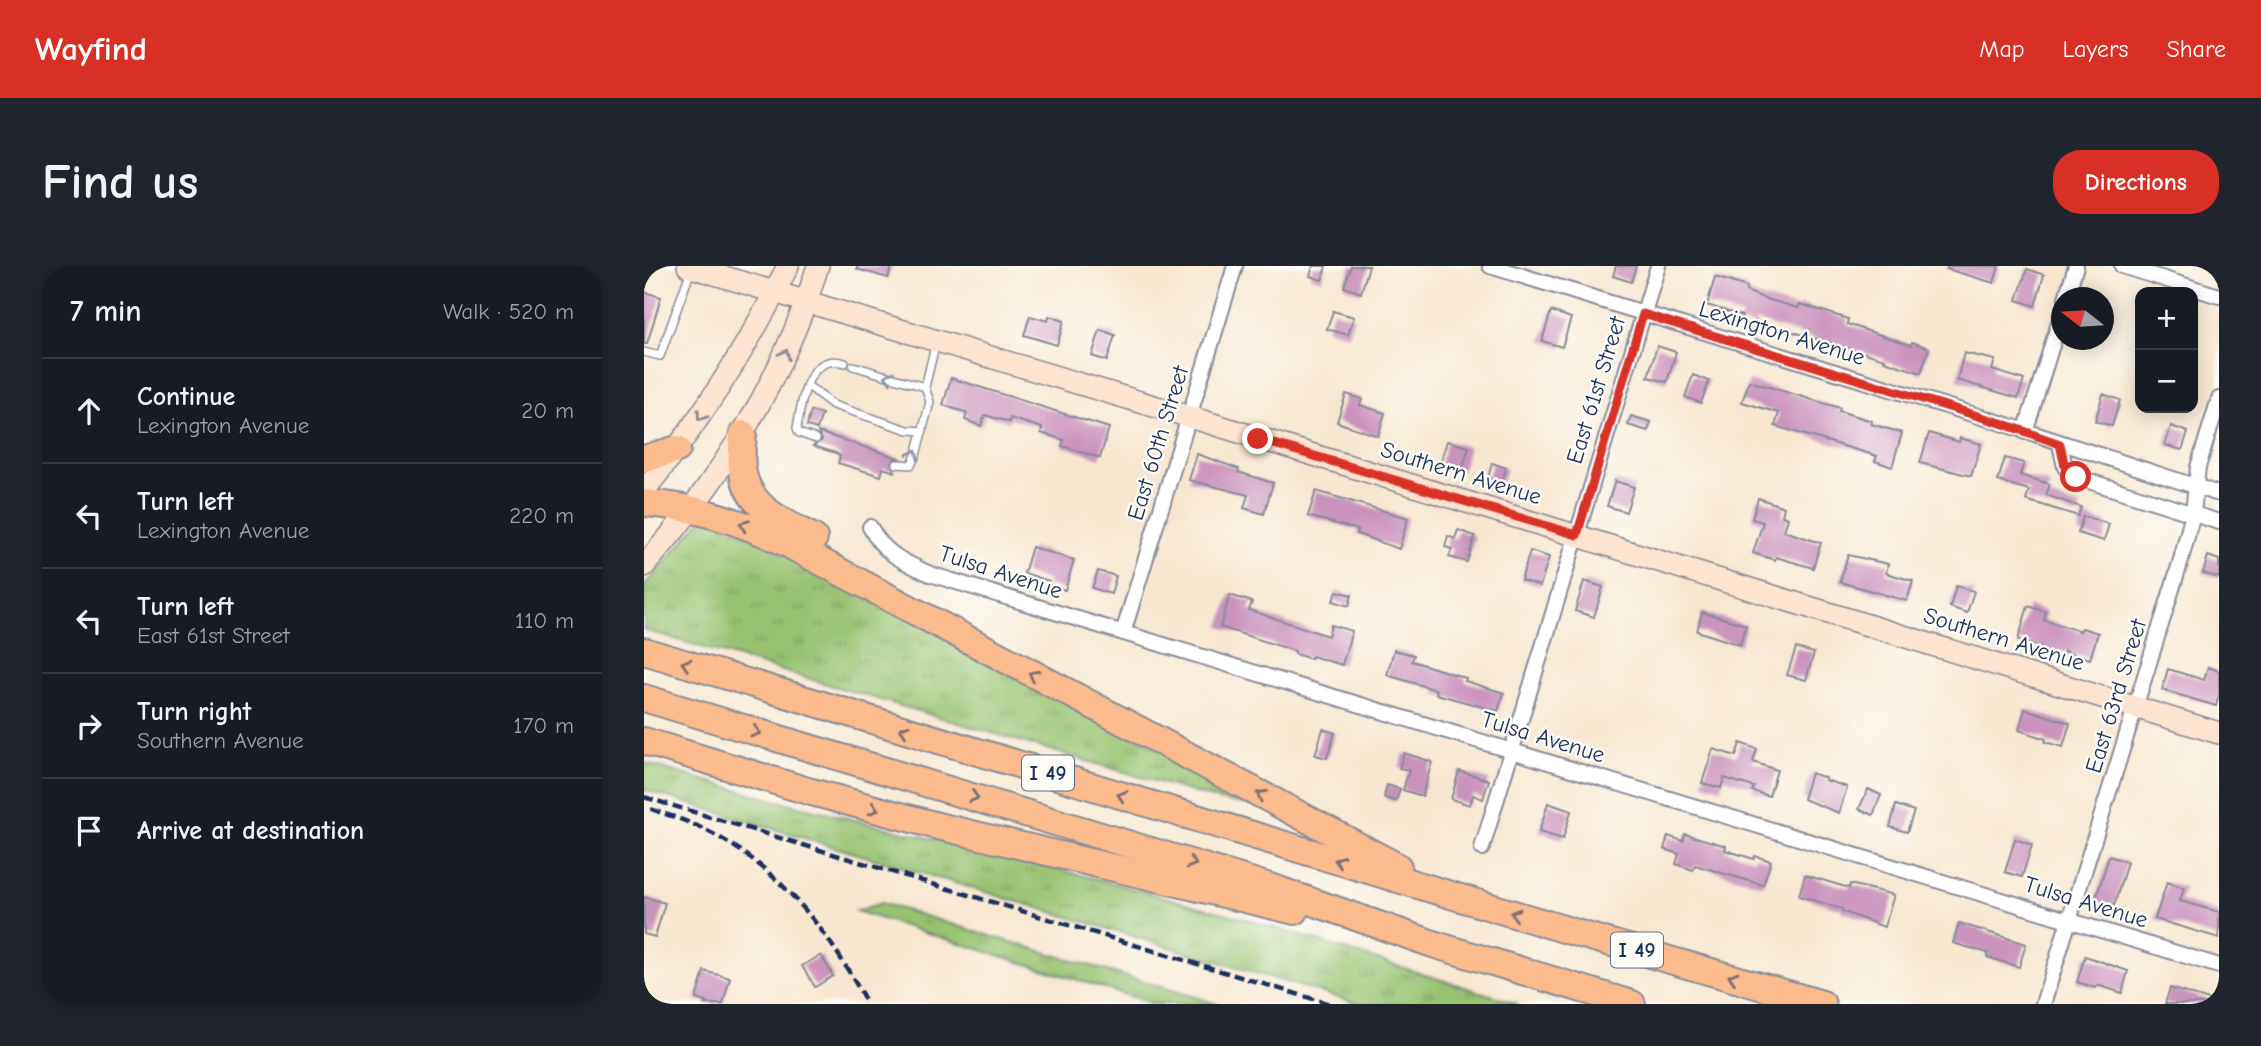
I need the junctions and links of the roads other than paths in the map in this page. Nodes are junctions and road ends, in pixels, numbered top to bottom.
1 (691, 266) edge
2 (788, 266) edge
3 (818, 266) edge
4 (1235, 266) edge
5 (1490, 266) edge
6 (1658, 266) edge
7 (2076, 266) edge
8 (2122, 266) edge
9 (2069, 287) edge
10 (774, 293) junction
11 (2219, 296) edge
12 (807, 303) junction
13 (1643, 314) junction
14 (936, 341) junction
15 (2051, 348) edge
16 (644, 352) edge
17 (845, 363) dead end
18 (853, 366) dead end
19 (807, 386) junction
20 (925, 387) junction
21 (2219, 399) edge
22 (1190, 417) junction
23 (923, 431) junction
24 (2025, 432) junction
25 (743, 434) junction
26 (816, 439) dead end
27 (2060, 444) junction
28 (677, 449) junction
29 (644, 459) edge
30 (897, 464) dead end
31 (2195, 487) junction
32 (644, 491) edge
33 (2219, 494) edge
34 (644, 503) edge
35 (693, 508) junction
36 (2193, 513) junction
37 (2219, 522) edge
38 (870, 527) dead end
39 (1577, 535) junction
40 (644, 566) edge
41 (1124, 633) junction
42 (978, 646) junction
43 (644, 651) edge
44 (644, 698) edge
45 (2136, 708) junction
46 (2219, 733) edge
47 (644, 741) edge
48 (1511, 751) junction
49 (1482, 848) dead end
50 (1452, 895) junction
51 (2069, 921) junction
52 (1436, 944) junction
53 (2219, 966) edge
54 (1632, 1004) edge
55 (1822, 1004) edge
56 (2043, 1004) edge

1 - 10 street, Southern Avenue
1 - 16 lane
2 - 10 street
3 - 12 street
4 - 22 street, East 60th Street
5 - 13 street, Lexington Avenue
6 - 13 street, East 61st Street
7 - 9 street
8 - 11 street
10 - 12 street, Southern Avenue
10 -> 28 street
12 - 14 street, Southern Avenue
25 -> 12 street
13 - 24 street, Lexington Avenue
13 - 39 street, East 61st Street
14 - 20 lane
14 - 22 street, Southern Avenue
15 - 24 street
17 - 19 lane
20 -> 18 lane
19 - 23 lane
19 - 26 lane
20 - 23 lane
21 - 31 street, East 63rd Street
22 - 39 street, Southern Avenue
22 - 41 street, East 60th Street
30 -> 23 lane
24 - 27 street, Lexington Avenue
25 - 35 street
25 - 42 highway
27 - 31 street, Lexington Avenue
27 - 36 street
28 - 29 highway
28 - 32 street
31 - 33 street, Lexington Avenue
31 - 36 street, East 63rd Street
34 - 35 highway
35 - 40 street
42 -> 35 highway
36 - 37 street
36 - 45 street, East 63rd Street
38 - 41 street, Tulsa Avenue
39 - 45 street, Southern Avenue
39 - 48 street, East 61st Street
41 - 48 street, Tulsa Avenue
50 -> 42 highway
50 -> 43 highway, I 49
44 -> 52 highway, I 49
45 - 46 street, Southern Avenue
45 - 51 street, East 63rd Street
47 -> 52 highway
48 - 49 street, East 61st Street
48 - 51 street, Tulsa Avenue
55 -> 50 highway, I 49
51 - 53 street, Tulsa Avenue
51 - 56 street, East 63rd Street
52 - 54 highway, I 49

